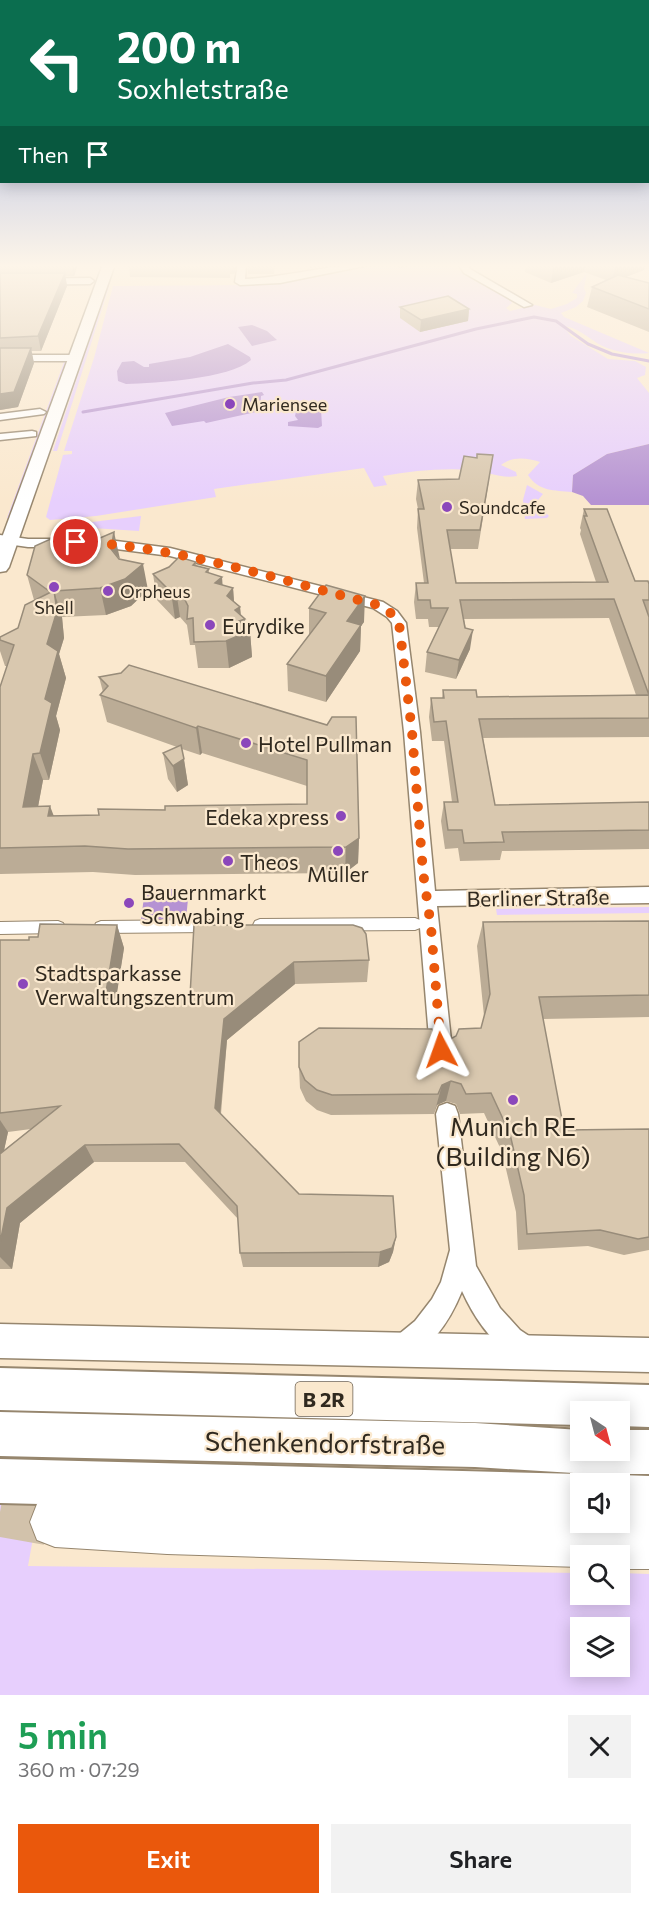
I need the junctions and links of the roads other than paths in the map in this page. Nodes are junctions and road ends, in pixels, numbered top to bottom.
1 (72, 343) edge
2 (74, 343) edge
3 (0, 358) edge
4 (68, 358) junction
5 (40, 412) junction
6 (0, 417) edge
7 (0, 437) edge
8 (30, 440) joint
9 (5, 540) edge
10 (0, 567) edge
11 (649, 895) edge
12 (427, 898) junction
13 (415, 924) dead end
14 (225, 925) edge
15 (249, 925) edge
16 (0, 928) edge
17 (441, 1050) edge
18 (447, 1114) dead end
19 (461, 1250) junction
20 (0, 1341) edge
21 (399, 1350) junction
22 (532, 1352) junction
23 (649, 1355) edge
24 (0, 1389) edge
25 (649, 1406) edge
26 (0, 1434) edge
27 (649, 1452) edge
28 (0, 1481) edge
29 (570, 1496) edge
30 (630, 1497) edge
31 (649, 1497) edge
32 (55, 1522) tunnel mouth
33 (649, 1544) edge

1 - 4 main road
2 - 4 main road
3 - 4 street
4 - 5 main road
4 - 9 main road
5 - 6 street
5 - 8 main road
7 - 8 street
9 - 10 main road
9 - 12 street
11 - 12 street, Berliner Straße
12 - 17 street
13 - 15 street
14 - 16 street
18 - 19 street
19 - 21 street
19 - 22 street
20 - 21 main road
21 - 22 main road
22 - 23 main road
24 - 25 highway, Schenkendorfstraße / B 2R
26 - 27 highway, Schenkendorfstraße / B 2R
28 - 29 highway
30 - 31 highway
32 - 33 highway

